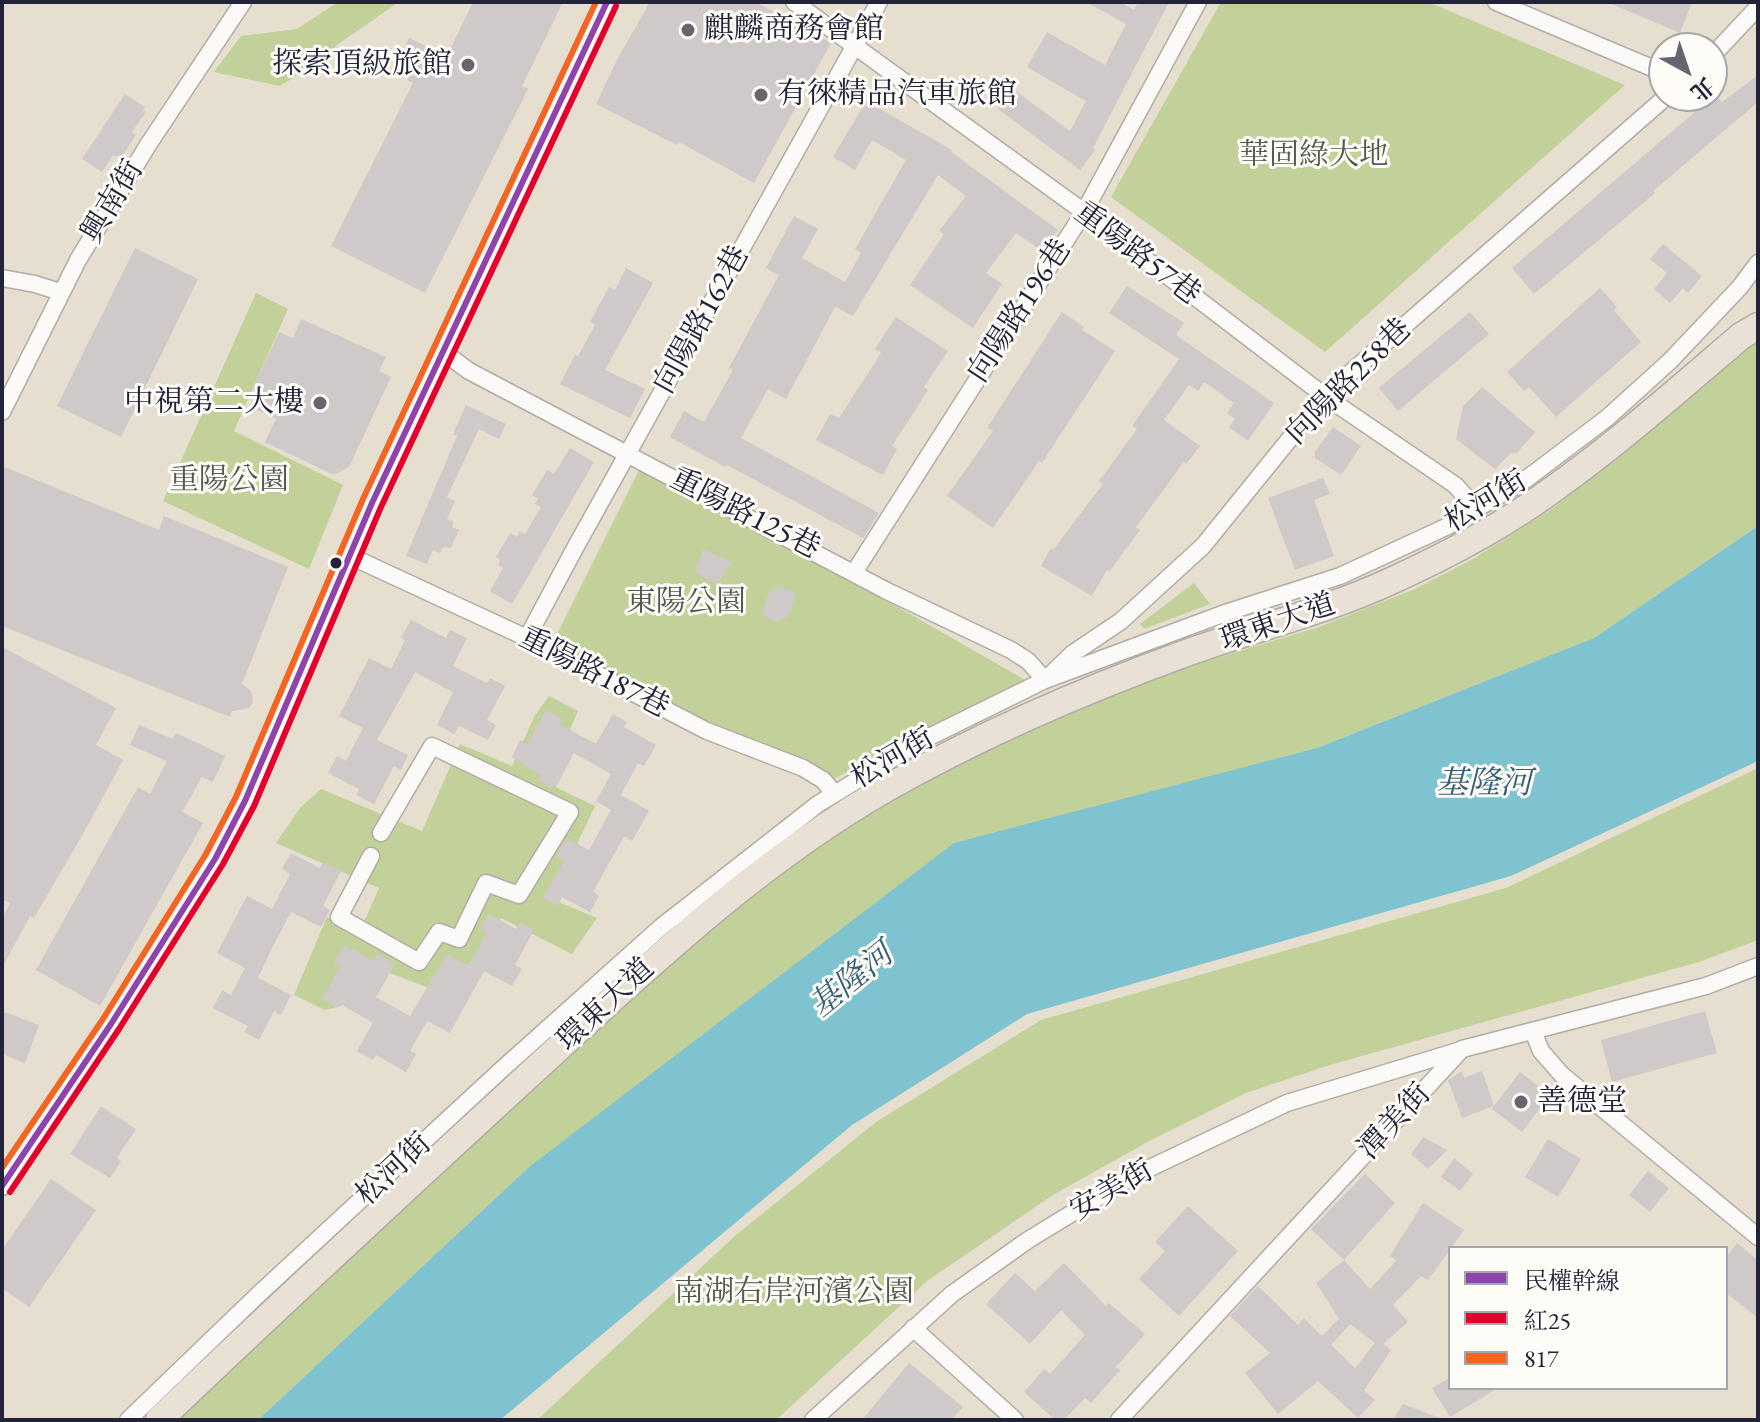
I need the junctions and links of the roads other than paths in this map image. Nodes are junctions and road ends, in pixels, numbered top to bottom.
1 (243, 2) edge
2 (607, 2) edge
3 (794, 2) edge
4 (879, 2) edge
5 (1198, 2) edge
6 (1496, 2) edge
7 (1758, 7) edge
8 (1728, 39) edge
9 (854, 46) junction
10 (1648, 66) edge
11 (1649, 112) edge
12 (1084, 212) junction
13 (1758, 263) edge
14 (2, 278) edge
15 (60, 292) junction
16 (1758, 326) edge
17 (442, 351) junction
18 (1326, 397) junction
19 (2, 412) edge
20 (627, 454) junction
21 (1477, 509) junction
22 (350, 556) junction
23 (855, 571) junction
24 (527, 638) junction
25 (1045, 680) junction
26 (834, 793) junction
27 (381, 833) dead end
28 (371, 856) dead end
29 (1758, 966) edge
30 (1533, 1031) junction
31 (1462, 1049) junction
32 (2, 1186) edge
33 (1758, 1237) edge
34 (913, 1328) junction
35 (128, 1420) edge
36 (159, 1420) edge
37 (813, 1420) edge
38 (1015, 1420) edge
39 (1119, 1420) edge

1 - 15 street, 興南街
2 - 17 street
3 - 9 street, 重陽路57巷
4 - 9 street, 向陽路162巷
5 - 12 street, 向陽路196巷
6 - 10 street
7 - 8 street
9 - 12 street, 重陽路57巷
9 - 20 street, 向陽路162巷
11 - 18 street, 向陽路258巷
12 - 18 street, 重陽路57巷
12 - 23 street, 向陽路196巷
13 - 21 street, 松河街
14 - 15 street
15 - 19 street, 興南街
16 - 36 highway, 環東大道
17 - 20 street, 重陽路125巷
17 - 22 street
18 - 21 street, 重陽路57巷
18 - 25 street, 向陽路258巷
20 - 23 street, 重陽路125巷
20 - 24 street, 向陽路162巷
21 - 25 street, 松河街
22 - 24 street, 重陽路187巷
22 - 32 street
23 - 25 street, 重陽路125巷
24 - 26 street, 重陽路187巷
25 - 26 street, 松河街
26 - 35 street, 松河街
27 - 28 street
29 - 30 street
30 - 31 street
30 - 33 street
31 - 34 street, 安美街
31 - 39 street, 潭美街
34 - 37 street, 安美街
34 - 38 street

